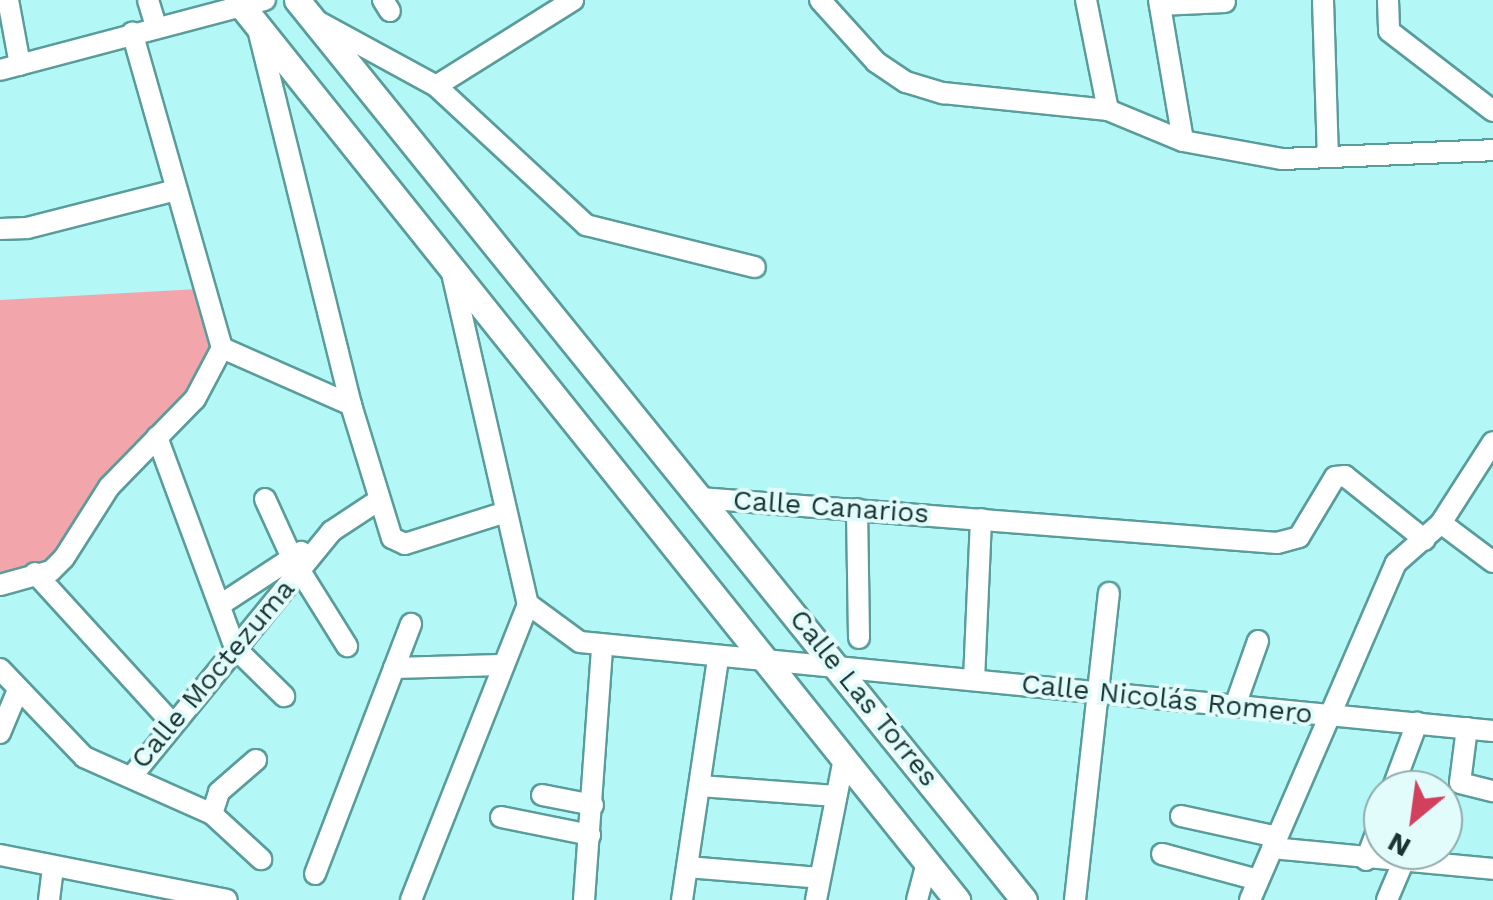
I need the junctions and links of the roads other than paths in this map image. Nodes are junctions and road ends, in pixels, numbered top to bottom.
1 (8, 0) edge
2 (148, 0) edge
3 (573, 0) edge
4 (820, 0) edge
5 (1086, 0) edge
6 (1324, 0) edge
7 (1388, 0) edge
8 (247, 2) edge
9 (1160, 2) edge
10 (1226, 2) edge
11 (304, 9) edge
12 (156, 27) junction
13 (258, 28) junction
14 (132, 33) junction
15 (10, 68) edge
16 (436, 86) junction
17 (1108, 110) junction
18 (1493, 111) edge
19 (1183, 141) junction
20 (1493, 150) edge
21 (1328, 157) junction
22 (176, 190) junction
23 (0, 229) edge
24 (755, 267) dead end
25 (452, 269) junction
26 (222, 348) junction
27 (351, 405) junction
28 (157, 437) junction
29 (1493, 442) edge
30 (700, 498) junction
31 (265, 499) dead end
32 (379, 500) junction
33 (858, 509) junction
34 (506, 512) junction
35 (982, 519) junction
36 (1441, 523) junction
37 (1425, 540) junction
38 (1493, 562) edge
39 (296, 564) junction
40 (35, 574) junction
41 (0, 585) edge
42 (1109, 593) dead end
43 (528, 604) junction
44 (220, 606) junction
45 (411, 624) dead end
46 (859, 638) dead end
47 (1258, 641) dead end
48 (347, 646) dead end
49 (602, 646) junction
50 (236, 648) junction
51 (718, 659) junction
52 (502, 664) junction
53 (770, 664) junction
54 (842, 667) junction
55 (394, 668) junction
56 (0, 669) edge
57 (974, 680) junction
58 (18, 690) junction
59 (1097, 692) junction
60 (284, 696) dead end
61 (1235, 706) junction
62 (1329, 715) junction
63 (1417, 723) junction
64 (173, 724) junction
65 (1467, 728) junction
66 (1493, 731) edge
67 (0, 733) edge
68 (844, 758) junction
69 (256, 760) dead end
70 (1399, 770) edge
71 (132, 776) junction
72 (700, 786) junction
73 (1493, 791) edge
74 (542, 795) dead end
75 (836, 796) junction
76 (593, 805) junction
77 (212, 814) junction
78 (1181, 816) dead end
79 (501, 817) dead end
80 (590, 835) junction
81 (1275, 843) junction
82 (1162, 854) dead end
83 (0, 855) edge
84 (262, 859) dead end
85 (1363, 859) edge
86 (927, 862) junction
87 (54, 866) junction
88 (687, 867) junction
89 (1463, 868) edge
90 (1493, 869) edge
91 (1400, 870) edge
92 (315, 874) dead end
93 (820, 878) junction
94 (1254, 890) edge
95 (153, 893) edge
96 (49, 900) edge
97 (227, 900) edge
98 (411, 900) edge
99 (584, 900) edge
100 (682, 900) edge
101 (816, 900) edge
102 (918, 900) edge
103 (957, 900) edge
104 (1024, 900) edge
105 (1074, 900) edge
106 (1387, 900) edge

1 - 15 street
2 - 12 street
3 - 16 street
4 - 17 street
5 - 17 street
6 - 21 street
7 - 18 street
8 - 12 street
8 - 13 main road
9 - 10 street
9 - 19 street
11 - 16 street
11 - 30 main road, Calle Canarios
12 - 14 street
13 - 25 main road
13 - 27 street
14 - 15 street
14 - 22 street
16 - 24 street
17 - 19 street
19 - 21 street
20 - 21 street
22 - 23 street
22 - 26 street
25 - 34 street
25 - 53 main road, Calle Las Torres
26 - 27 street
26 - 28 street
27 - 32 street
28 - 40 street
28 - 44 street
29 - 36 street
30 - 33 street, Calle Canarios
30 - 54 main road, Calle Las Torres
31 - 39 street
32 - 34 street
32 - 39 street, Calle Moctezuma
33 - 35 street, Calle Canarios
33 - 46 street
34 - 43 street
35 - 37 street, Calle Canarios
35 - 57 street
36 - 37 street
36 - 38 street
37 - 62 street
39 - 44 street
39 - 48 street
39 - 50 street, Calle Moctezuma
40 - 41 street
40 - 64 street
42 - 59 street
43 - 49 street, Calle Nicolás Romero
43 - 52 street
44 - 50 street
45 - 55 street
47 - 61 street
49 - 51 street, Calle Nicolás Romero
49 - 76 street
50 - 60 street
50 - 64 street, Calle Moctezuma
51 - 53 street, Calle Nicolás Romero
51 - 72 street
52 - 55 street
52 - 98 street
53 - 54 street, Calle Nicolás Romero
53 - 68 main road, Calle Las Torres
54 - 57 street, Calle Nicolás Romero
54 - 104 main road, Calle Las Torres
55 - 92 street
56 - 58 street, Calle Moctezuma
57 - 59 street, Calle Nicolás Romero
58 - 67 street
58 - 71 street, Calle Moctezuma
59 - 61 street, Calle Nicolás Romero
59 - 105 street
61 - 62 street, Calle Nicolás Romero
62 - 63 street, Calle Nicolás Romero
62 - 81 street
63 - 65 street, Calle Nicolás Romero
63 - 70 street
64 - 71 street, Calle Moctezuma
65 - 66 street, Calle Nicolás Romero
65 - 73 street
68 - 75 street
68 - 86 main road, Calle Las Torres
69 - 77 street
71 - 77 street
72 - 75 street
72 - 88 street
74 - 76 street
75 - 93 street
76 - 80 street
77 - 84 street
78 - 81 street
79 - 80 street
80 - 99 street
81 - 85 street
81 - 94 street
82 - 94 street
83 - 87 street
86 - 102 street
86 - 103 main road, Calle Las Torres
87 - 95 street
87 - 96 street
88 - 93 street
88 - 100 street
89 - 90 street
91 - 106 street
93 - 101 street
95 - 97 street

